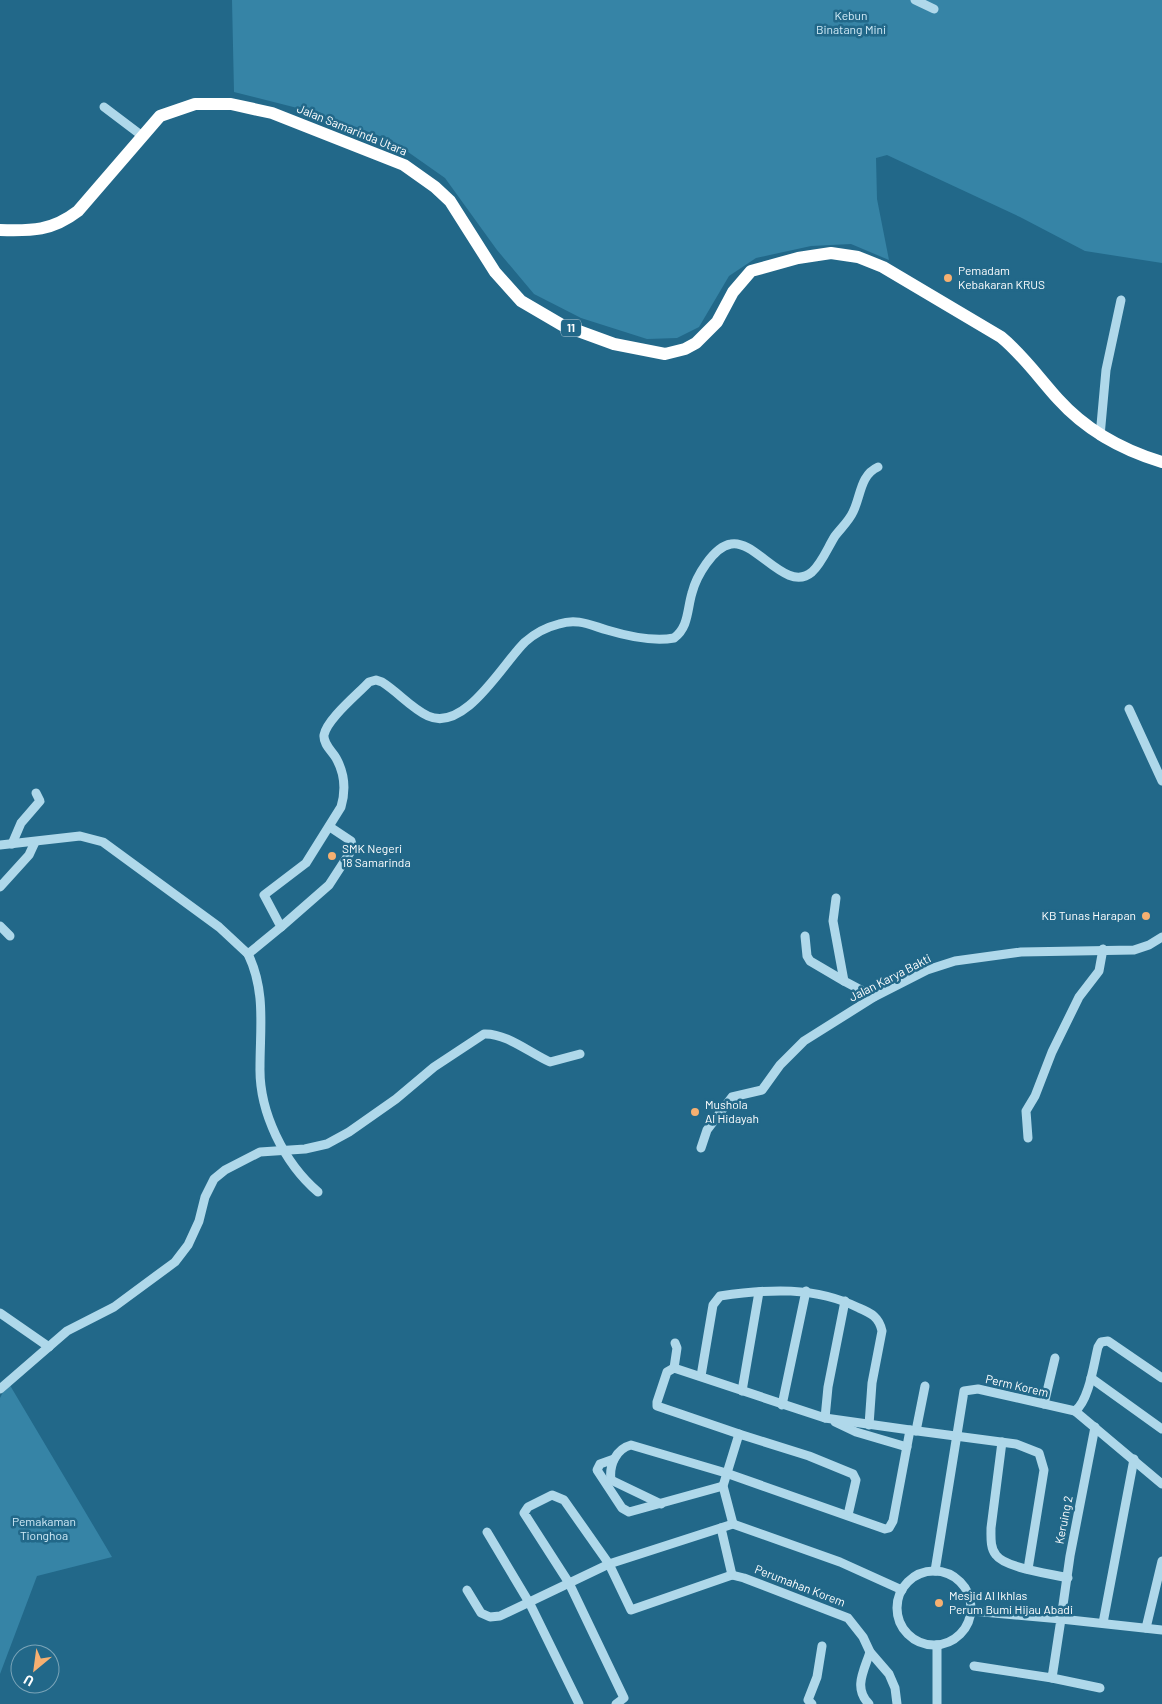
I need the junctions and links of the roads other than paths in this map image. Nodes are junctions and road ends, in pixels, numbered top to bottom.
1 (915, 0) edge
2 (934, 9) dead end
3 (104, 107) dead end
4 (141, 135) junction
5 (0, 230) edge
6 (1120, 300) dead end
7 (1100, 436) junction
8 (1162, 462) edge
9 (878, 467) dead end
10 (1129, 709) dead end
11 (1162, 781) edge
12 (36, 793) dead end
13 (330, 828) junction
14 (35, 842) junction
15 (12, 844) junction
16 (0, 845) edge
17 (0, 887) edge
18 (836, 898) dead end
19 (0, 926) edge
20 (281, 927) junction
21 (10, 936) dead end
22 (805, 936) dead end
23 (1162, 937) edge
24 (1103, 949) junction
25 (248, 954) junction
26 (844, 981) junction
27 (874, 997) junction
28 (580, 1054) dead end
29 (1028, 1138) dead end
30 (701, 1148) dead end
31 (281, 1150) junction
32 (318, 1192) dead end
33 (806, 1291) junction
34 (758, 1292) junction
35 (845, 1302) junction
36 (0, 1313) edge
37 (675, 1343) dead end
38 (49, 1347) junction
39 (1055, 1358) dead end
40 (674, 1368) junction
41 (1161, 1375) edge
42 (701, 1376) junction
43 (1091, 1378) junction
44 (924, 1386) dead end
45 (0, 1389) edge
46 (742, 1391) junction
47 (1044, 1404) junction
48 (782, 1405) junction
49 (1075, 1411) junction
50 (827, 1418) junction
51 (869, 1425) junction
52 (1095, 1427) junction
53 (1162, 1429) edge
54 (913, 1430) junction
55 (739, 1434) junction
56 (957, 1436) junction
57 (1002, 1442) junction
58 (907, 1447) junction
59 (614, 1459) junction
60 (1134, 1459) junction
61 (726, 1473) junction
62 (609, 1482) junction
63 (1162, 1484) edge
64 (723, 1486) junction
65 (661, 1504) junction
66 (848, 1515) junction
67 (733, 1524) junction
68 (721, 1528) junction
69 (487, 1532) dead end
70 (1162, 1561) edge
71 (609, 1564) junction
72 (1028, 1569) junction
73 (936, 1571) junction
74 (732, 1575) junction
75 (1068, 1578) junction
76 (569, 1583) junction
77 (467, 1590) dead end
78 (902, 1590) junction
79 (530, 1604) junction
80 (972, 1611) junction
81 (1061, 1619) junction
82 (1103, 1623) junction
83 (1146, 1628) junction
84 (1162, 1630) edge
85 (937, 1645) junction
86 (822, 1646) dead end
87 (870, 1652) junction
88 (974, 1666) dead end
89 (1052, 1678) junction
90 (1100, 1688) dead end
91 (579, 1704) edge
92 (616, 1704) edge
93 (812, 1704) edge
94 (869, 1704) edge
95 (897, 1704) edge
96 (937, 1704) edge

1 - 2 street
3 - 4 street
4 - 5 highway, Jalan Samarinda Utara / 11
4 - 7 highway, Jalan Samarinda Utara / 11
6 - 7 street
7 - 8 highway, Jalan Samarinda Utara / 11
9 - 13 street
10 - 11 street
12 - 15 street
13 - 20 street
13 - 20 street
14 - 15 street
14 - 17 street
14 - 25 street
15 - 16 street
18 - 26 street
19 - 21 street
20 - 25 street
22 - 26 street
23 - 24 street, Jalan Karya Bakti
24 - 27 street, Jalan Karya Bakti
24 - 29 street
25 - 31 street
26 - 27 street
27 - 30 street, Jalan Karya Bakti
28 - 31 street
31 - 32 street
31 - 38 street
33 - 34 street
33 - 35 street
33 - 48 street
34 - 42 street
34 - 46 street
35 - 50 street
35 - 51 street
36 - 38 street
37 - 40 street
38 - 45 street
39 - 47 street
40 - 42 street
40 - 55 street
41 - 43 street
42 - 46 street
43 - 49 street
43 - 53 street
44 - 54 street
46 - 48 street
47 - 49 street, Perm Korem
47 - 56 street, Perm Korem
48 - 50 street
49 - 52 street
50 - 51 street
50 - 58 street
51 - 54 street
52 - 60 street
52 - 75 street, Keruing 2
54 - 56 street
54 - 58 street
55 - 61 street
55 - 66 street
56 - 57 street
56 - 73 street, Perm Korem
57 - 72 street
57 - 72 street
58 - 66 street
59 - 61 street
59 - 62 street
59 - 62 street
60 - 63 street
60 - 82 street
61 - 64 street
61 - 66 street
62 - 65 street
62 - 65 street
64 - 65 street
64 - 67 street
67 - 68 street
67 - 78 street
68 - 71 street
68 - 74 street
69 - 79 street
70 - 83 street
71 - 74 street
71 - 76 street
71 - 76 street
72 - 75 street
73 - 78 street
73 - 80 street
74 - 87 street, Perumahan Korem
75 - 81 street, Keruing 2
76 - 79 street
76 - 92 street
77 - 79 street
78 - 85 street
79 - 91 street
80 - 81 street
80 - 85 street
81 - 82 street
81 - 89 street, Keruing 2
82 - 83 street
83 - 84 street
85 - 96 street
86 - 93 street
87 - 94 street
87 - 95 street, Perumahan Korem
88 - 89 street
89 - 90 street

